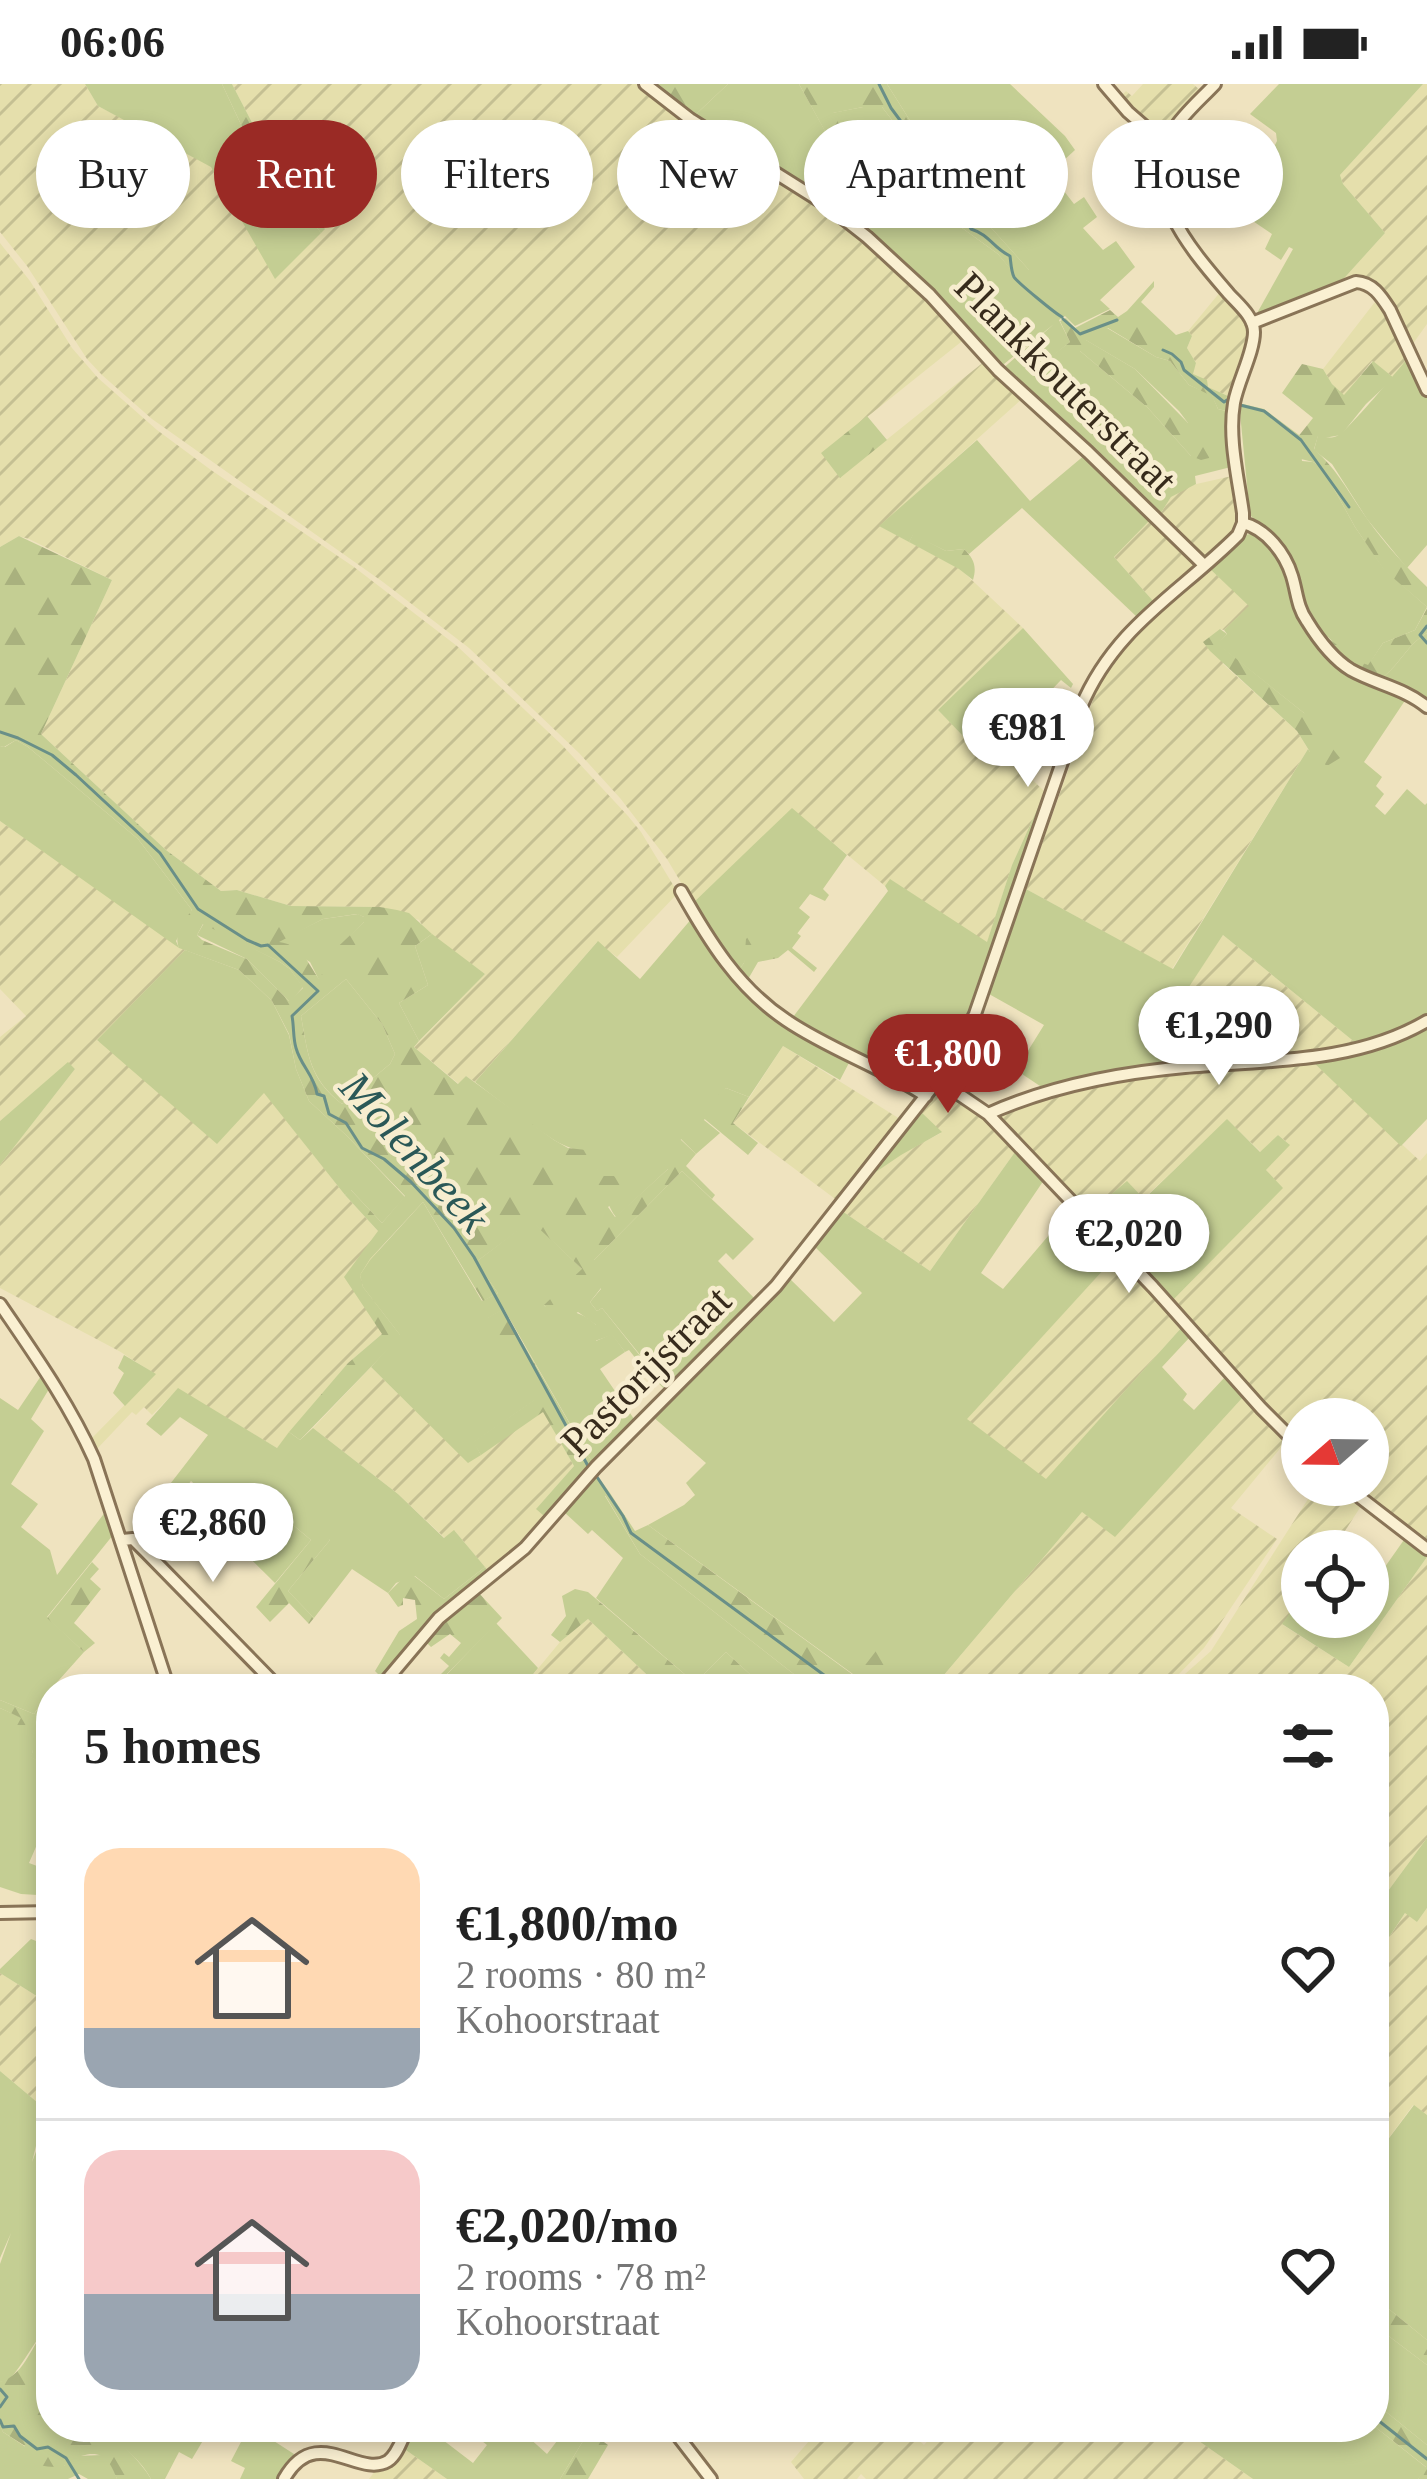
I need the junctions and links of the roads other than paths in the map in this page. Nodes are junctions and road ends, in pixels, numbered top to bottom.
1 (645, 84) edge
2 (1104, 84) edge
3 (1215, 84) edge
4 (1137, 120) edge
5 (1181, 120) edge
6 (1181, 228) edge
7 (1252, 322) junction
8 (1427, 391) edge
9 (1243, 524) junction
10 (1204, 565) junction
11 (1427, 707) edge
12 (681, 891) dead end
13 (1427, 1021) edge
14 (938, 1080) junction
15 (926, 1096) junction
16 (988, 1114) junction
17 (0, 1304) edge
18 (1281, 1428) edge
19 (1371, 1506) edge
20 (122, 1540) junction
21 (1427, 1549) edge
22 (164, 1674) edge
23 (265, 1674) edge
24 (392, 1674) edge
25 (36, 1912) edge
26 (0, 1913) edge
27 (400, 2442) edge
28 (682, 2442) edge
29 (284, 2479) edge
30 (711, 2479) edge

1 - 10 street, Plankkouterstraat
2 - 4 street
3 - 5 street
6 - 7 street
7 - 8 street
7 - 9 street
9 - 10 street, Pastorijstraat
9 - 11 street
10 - 14 street, Pastorijstraat
12 - 15 street
13 - 16 street
14 - 15 street, Pastorijstraat
14 - 16 street
15 - 24 street, Pastorijstraat
16 - 18 street
17 - 20 street
19 - 21 street
20 - 22 street
20 - 23 street
25 - 26 street
27 - 29 street
28 - 30 street

